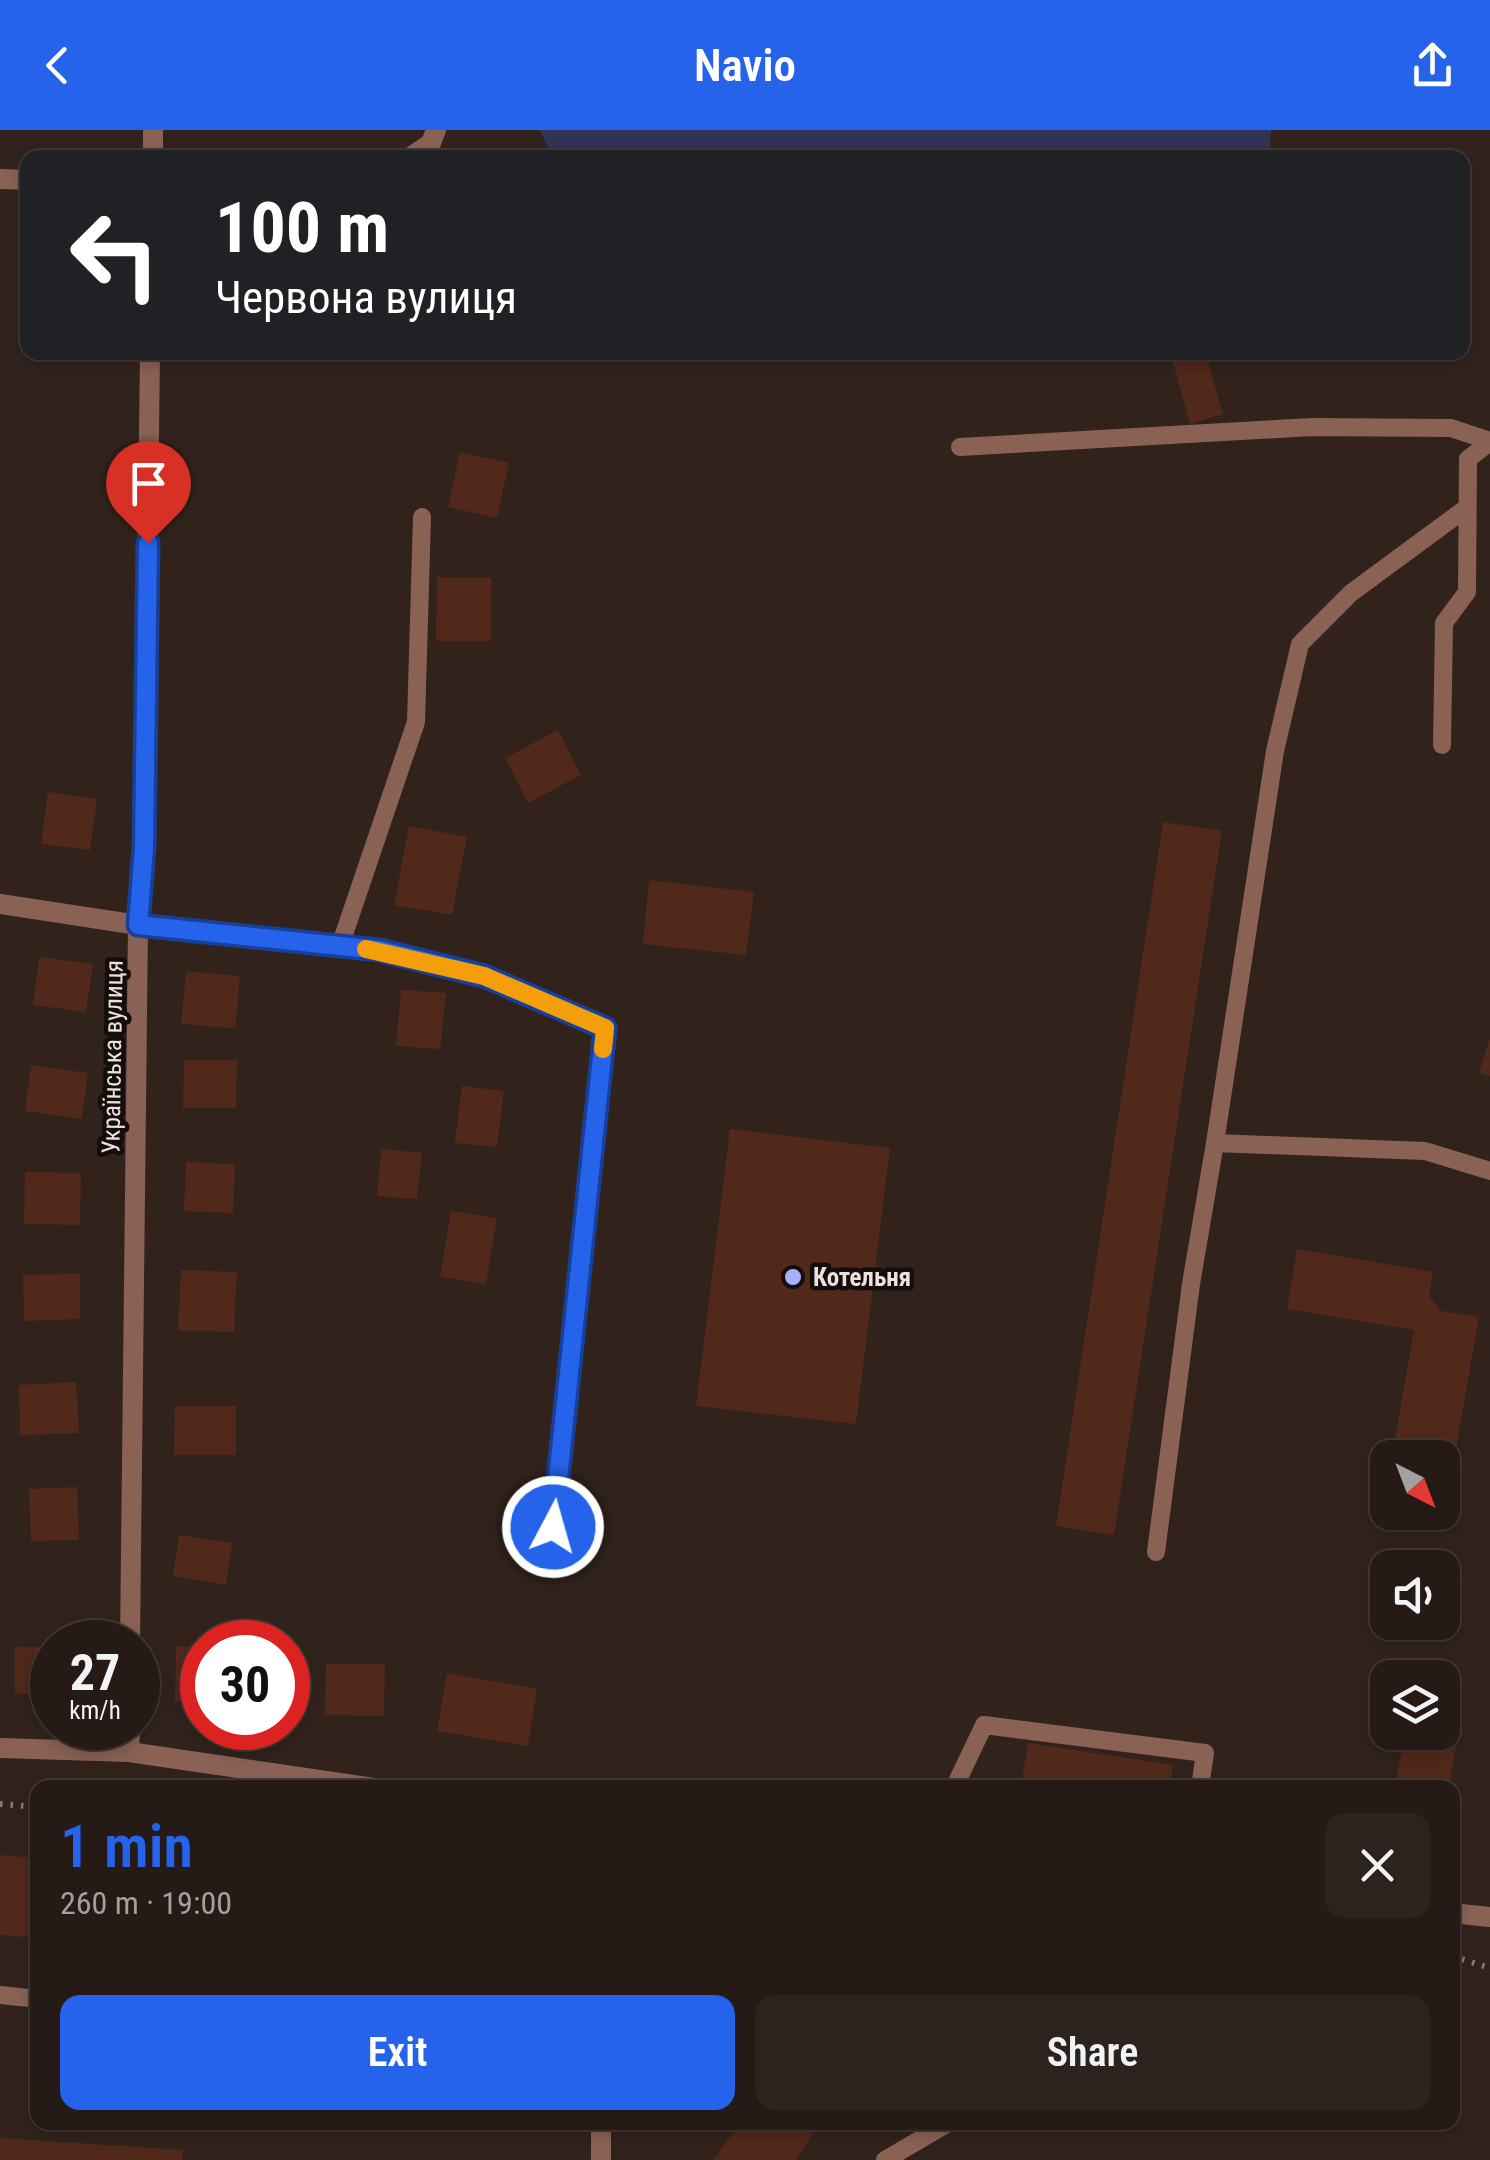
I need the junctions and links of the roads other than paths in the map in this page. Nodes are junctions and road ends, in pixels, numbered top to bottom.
1 (436, 130) edge
2 (421, 150) edge
3 (150, 360) edge
4 (1490, 442) edge
5 (960, 447) dead end
6 (1466, 509) junction
7 (422, 517) dead end
8 (1442, 744) dead end
9 (0, 904) edge
10 (138, 925) junction
11 (340, 946) junction
12 (1215, 1142) junction
13 (1490, 1171) edge
14 (553, 1527) dead end
15 (1156, 1552) dead end
16 (130, 1620) edge
17 (0, 1748) edge
18 (129, 1752) joint
19 (320, 1780) edge
20 (958, 1780) edge
21 (1201, 1780) edge
22 (1460, 1914) edge
23 (1490, 1918) edge
24 (0, 1995) edge
25 (30, 1998) edge
26 (601, 2130) edge
27 (936, 2130) edge
28 (601, 2160) edge
29 (885, 2160) edge

1 - 2 street
3 - 10 street, Українська вулиця
4 - 5 lane
4 - 6 lane
6 - 8 lane
6 - 12 lane
7 - 11 lane
9 - 10 street
10 - 11 street
10 - 16 street, Українська вулиця
11 - 14 street
12 - 13 lane
12 - 15 lane
17 - 18 street
18 - 19 street
20 - 21 lane
22 - 23 street
24 - 25 lane
26 - 28 street
27 - 29 lane

